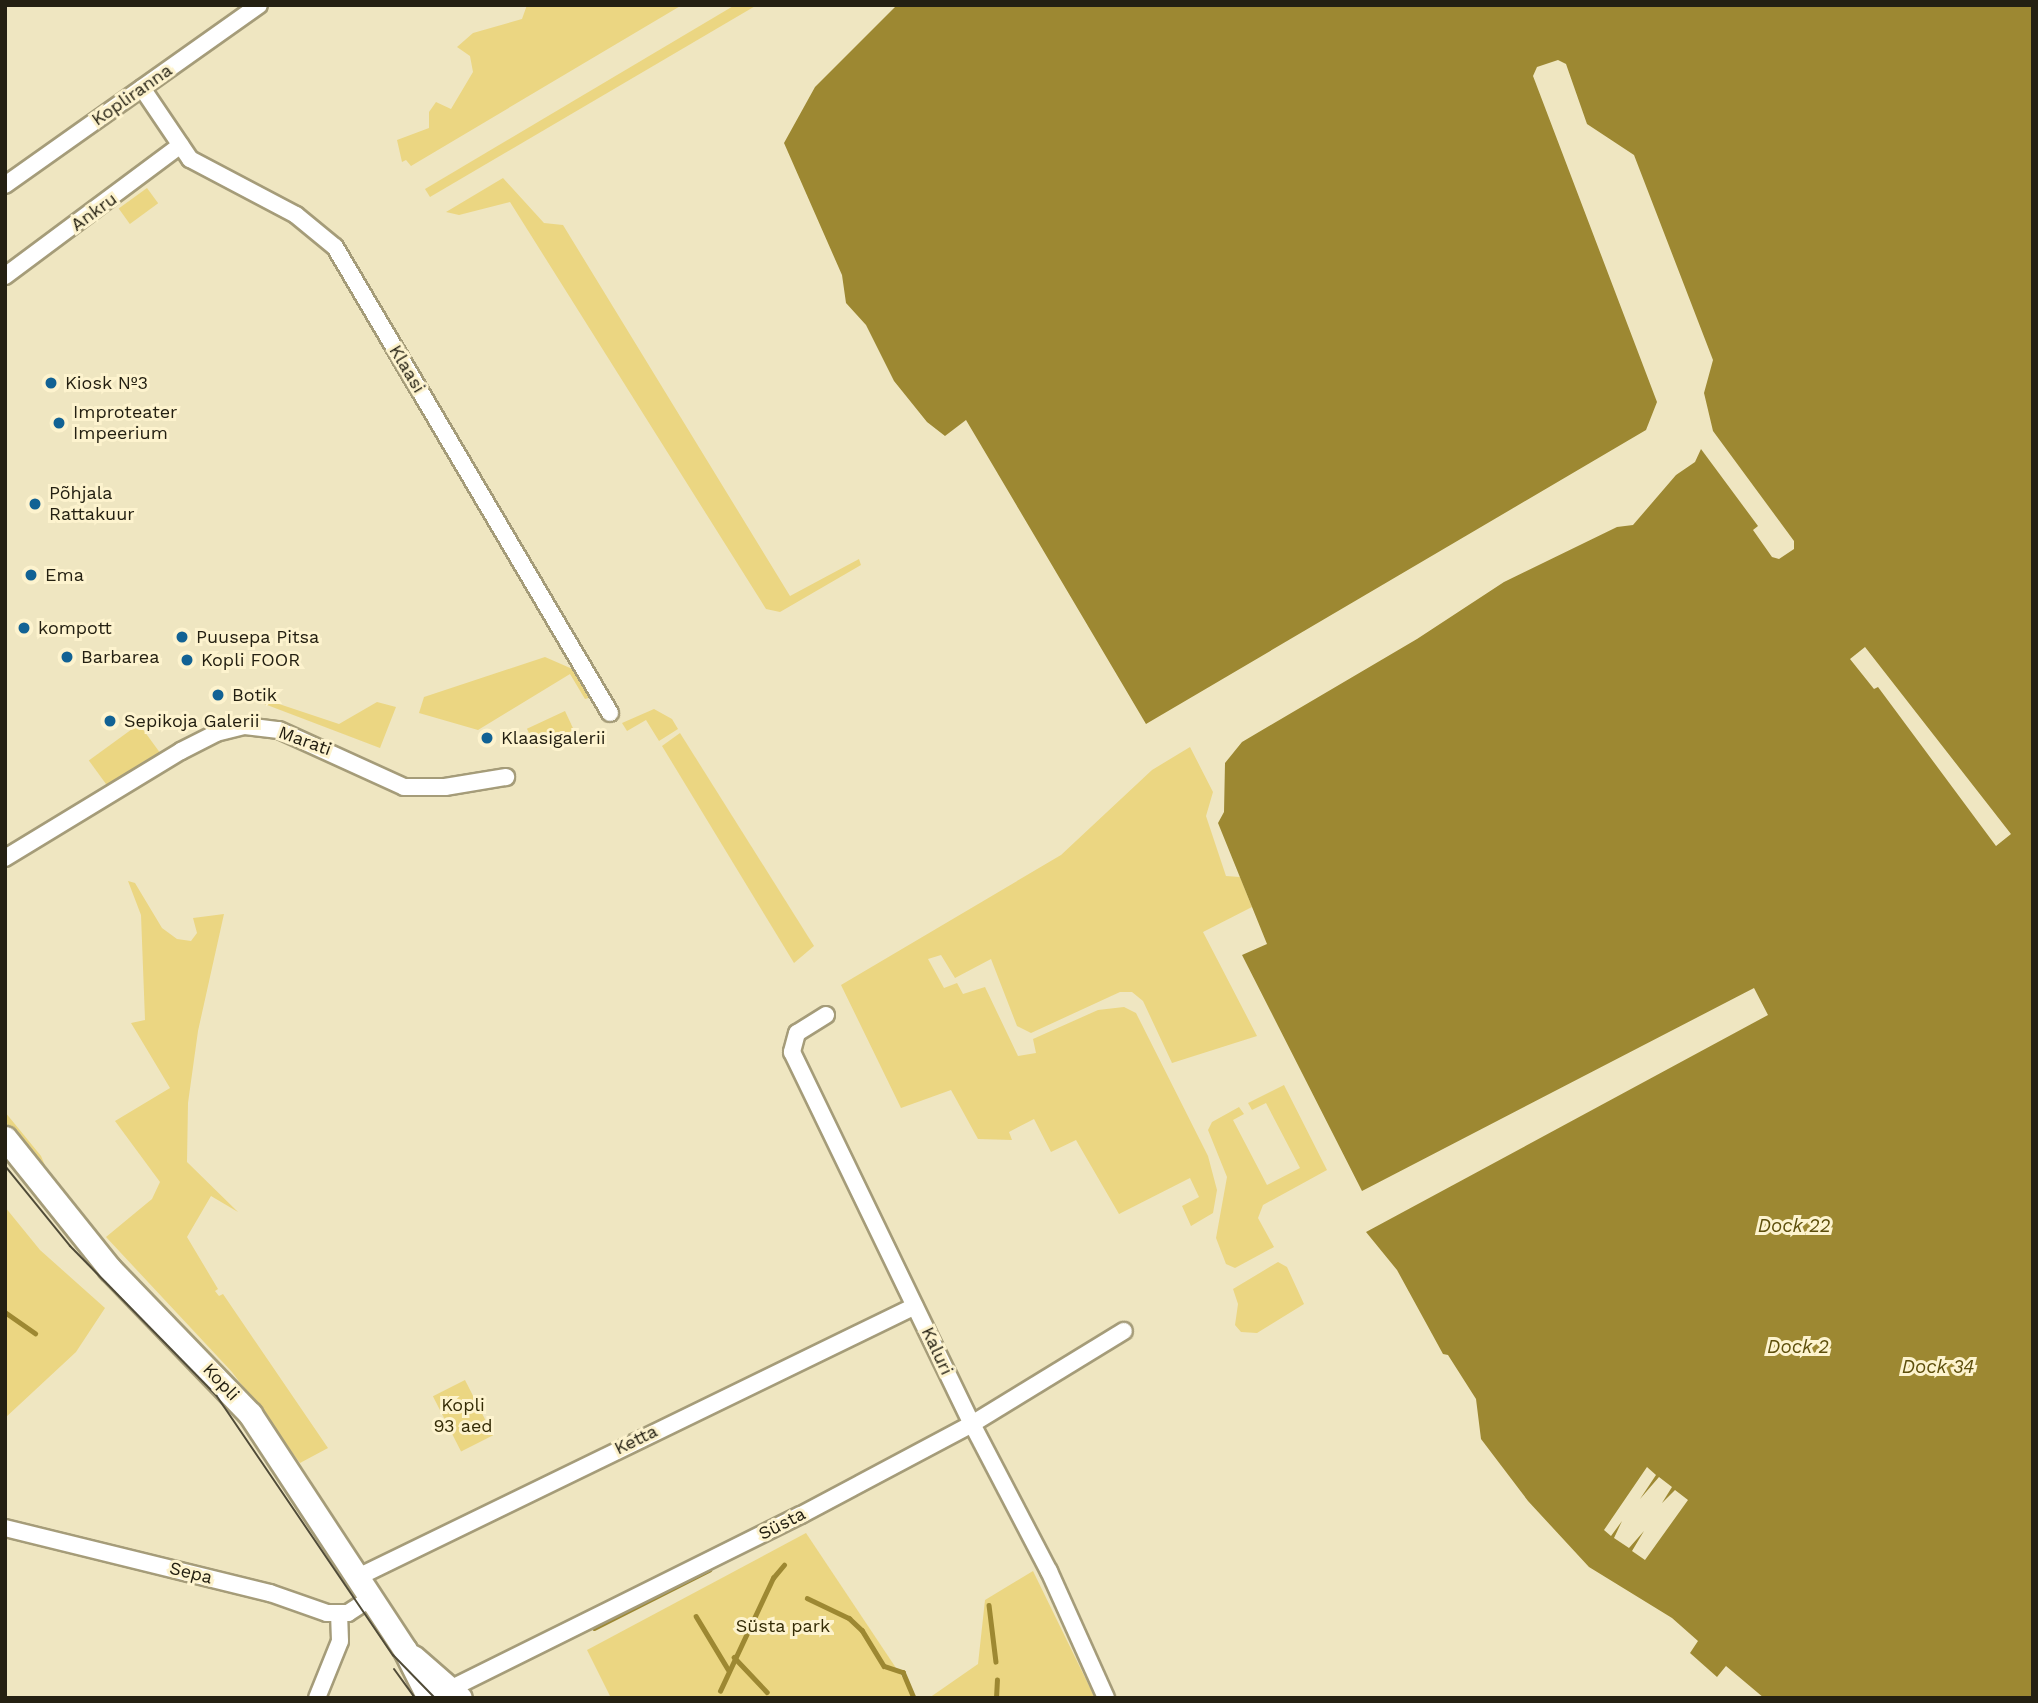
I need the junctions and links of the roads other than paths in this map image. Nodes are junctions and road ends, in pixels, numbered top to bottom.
1 (259, 5) edge
2 (142, 88) junction
3 (181, 145) junction
4 (5, 185) edge
5 (5, 276) edge
6 (610, 713) dead end
7 (506, 777) dead end
8 (5, 859) edge
9 (826, 1015) dead end
10 (5, 1138) edge
11 (915, 1306) junction
12 (1124, 1331) dead end
13 (972, 1424) junction
14 (5, 1528) edge
15 (358, 1577) junction
16 (371, 1598) junction
17 (339, 1614) junction
18 (443, 1696) edge
19 (317, 1698) edge
20 (1106, 1698) edge

1 - 2 street, Kopliranna
2 - 3 street, Klaasi
2 - 4 street, Kopliranna
3 - 5 street, Ankru
3 - 6 street, Klaasi
7 - 8 street, Marati
9 - 11 street, Kaluri
10 - 15 street, Kopli
11 - 13 street, Kaluri
11 - 15 street, Ketta
12 - 13 street, Süsta
13 - 18 street, Süsta
13 - 20 street, Kaluri
14 - 17 street, Sepa
15 - 16 street, Kopli
16 - 17 street
16 - 18 street, Kopli
17 - 19 street

